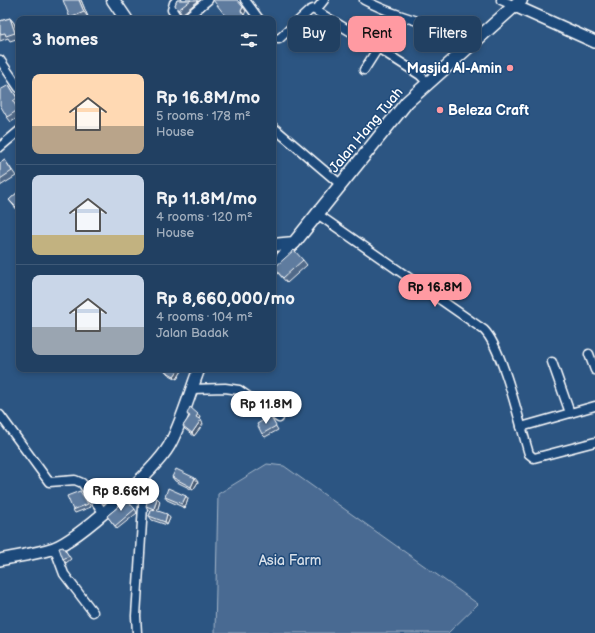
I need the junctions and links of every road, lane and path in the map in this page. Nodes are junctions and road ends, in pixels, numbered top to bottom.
1 (113, 0) edge
2 (177, 0) edge
3 (208, 0) edge
4 (245, 0) edge
5 (324, 0) edge
6 (364, 0) edge
7 (501, 0) edge
8 (518, 3) edge
9 (316, 10) junction
10 (124, 16) edge
11 (176, 16) edge
12 (189, 16) edge
13 (257, 16) edge
14 (414, 19) edge
15 (348, 30) edge
16 (481, 36) edge
17 (276, 38) edge
18 (595, 42) edge
19 (375, 52) edge
20 (384, 52) edge
21 (463, 52) edge
22 (0, 60) edge
23 (364, 70) dead end
24 (428, 83) junction
25 (16, 84) edge
26 (276, 130) edge
27 (16, 133) edge
28 (0, 147) edge
29 (340, 184) junction
30 (316, 213) junction
31 (294, 242) junction
32 (276, 245) edge
33 (276, 264) edge
34 (589, 354) dead end
35 (552, 362) dead end
36 (595, 370) edge
37 (199, 372) edge
38 (192, 389) junction
39 (595, 406) edge
40 (570, 413) junction
41 (0, 415) edge
42 (279, 418) dead end
43 (521, 427) junction
44 (595, 442) edge
45 (145, 475) junction
46 (103, 512) junction
47 (54, 547) junction
48 (0, 560) edge
49 (94, 612) dead end
50 (137, 633) edge

1 - 10 main road
2 - 11 street
3 - 12 street
4 - 13 street
5 - 9 street
6 - 14 street
7 - 8 street
8 - 16 main road, Jalan Hang Tuah
8 - 18 street
9 - 15 street
9 - 17 street
19 - 23 street
20 - 24 street
21 - 24 main road, Jalan Hang Tuah
22 - 25 street
24 - 29 main road, Jalan Hang Tuah
26 - 29 street
27 - 28 street
29 - 30 main road, Jalan Hang Tuah
30 - 31 main road, Jalan Hang Tuah
30 - 43 street
31 - 32 main road
31 - 33 street
34 - 36 street
35 - 40 street
37 - 38 street
38 - 42 street
38 - 45 street
39 - 40 street
40 - 43 street
41 - 46 street
43 - 44 street
45 - 46 street
45 - 50 street
46 - 47 street
47 - 48 street
47 - 49 street

